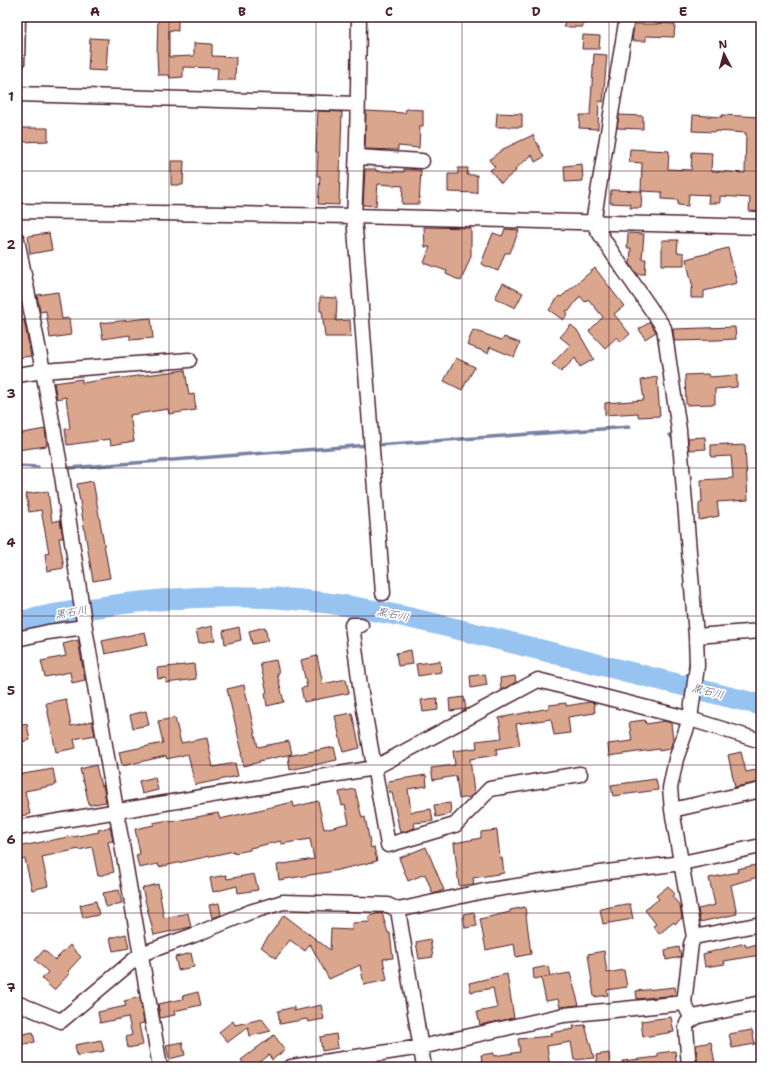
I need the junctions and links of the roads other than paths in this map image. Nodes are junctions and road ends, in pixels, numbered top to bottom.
1 (18, 17) edge
2 (360, 17) edge
3 (628, 17) edge
4 (17, 63) edge
5 (17, 94) edge
6 (357, 104) junction
7 (358, 157) junction
8 (422, 160) dead end
9 (17, 211) edge
10 (354, 216) junction
11 (593, 223) junction
12 (761, 227) edge
13 (17, 239) edge
14 (189, 360) dead end
15 (43, 371) junction
16 (17, 375) edge
17 (383, 593) dead end
18 (85, 625) junction
19 (361, 625) dead end
20 (761, 631) edge
21 (696, 636) junction
22 (17, 639) edge
23 (690, 719) junction
24 (761, 741) edge
25 (374, 768) junction
26 (580, 774) dead end
27 (761, 790) edge
28 (672, 810) junction
29 (117, 812) junction
30 (17, 828) edge
31 (761, 846) edge
32 (682, 863) junction
33 (398, 910) junction
34 (761, 924) edge
35 (694, 937) junction
36 (141, 954) junction
37 (17, 1003) edge
38 (684, 1003) junction
39 (761, 1003) edge
40 (692, 1019) junction
41 (421, 1047) junction
42 (160, 1067) edge
43 (291, 1067) edge
44 (424, 1067) edge
45 (688, 1067) edge

1 - 4 street
2 - 6 street
3 - 11 street
5 - 6 street
6 - 7 street
7 - 8 street
7 - 10 street
9 - 10 street
10 - 11 street
10 - 17 street
11 - 12 street
11 - 21 street
13 - 15 street
14 - 15 street
15 - 16 street
15 - 18 street
18 - 22 street
18 - 29 street
19 - 25 street
20 - 21 street
21 - 23 street
23 - 24 street
23 - 25 street
23 - 28 street
25 - 26 street
25 - 29 street
27 - 28 street
28 - 32 street
29 - 30 street
29 - 36 street
31 - 32 street
32 - 33 street
32 - 35 street
33 - 36 street
33 - 41 street
34 - 35 street
35 - 38 street
36 - 37 street
36 - 42 street
38 - 40 street
38 - 41 street
39 - 40 street
40 - 45 street
41 - 43 street
41 - 44 street

